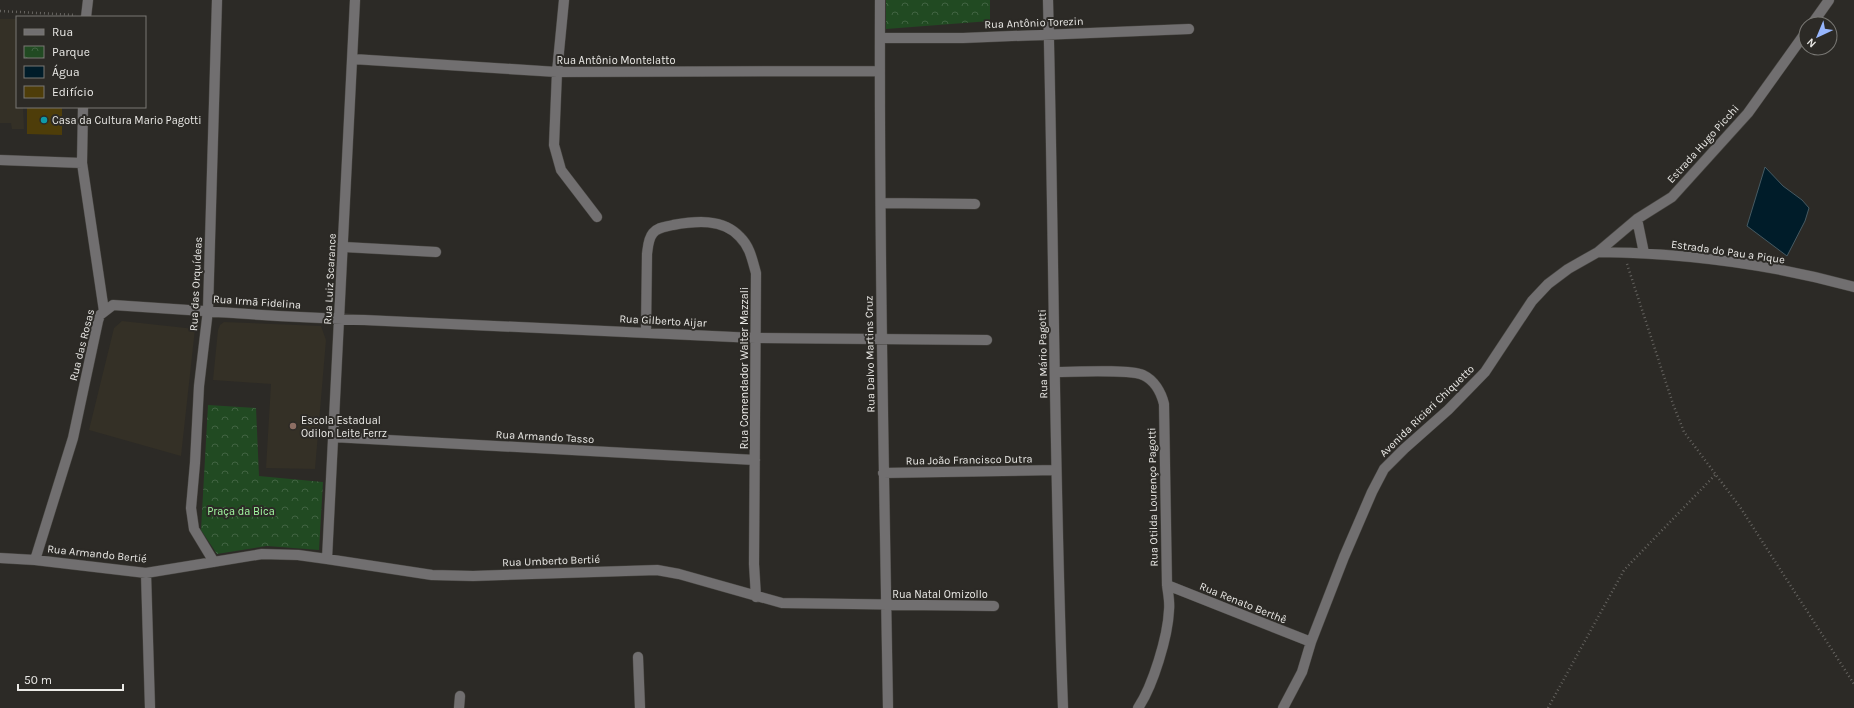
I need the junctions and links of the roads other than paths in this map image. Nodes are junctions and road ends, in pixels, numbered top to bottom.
1 (88, 0) edge
2 (217, 0) edge
3 (355, 0) edge
4 (564, 0) edge
5 (880, 0) edge
6 (1048, 0) edge
7 (1829, 0) edge
8 (86, 16) edge
9 (1818, 16) edge
10 (1189, 29) dead end
11 (1049, 34) junction
12 (880, 38) junction
13 (1798, 43) edge
14 (353, 59) junction
15 (879, 71) junction
16 (557, 72) junction
17 (83, 108) edge
18 (0, 160) edge
19 (82, 163) junction
20 (880, 203) junction
21 (975, 204) dead end
22 (597, 217) dead end
23 (1637, 219) junction
24 (344, 247) junction
25 (436, 252) dead end
26 (1598, 252) junction
27 (1644, 253) junction
28 (1854, 287) edge
29 (208, 310) junction
30 (104, 311) junction
31 (339, 319) junction
32 (646, 332) junction
33 (755, 338) junction
34 (882, 339) junction
35 (987, 340) dead end
36 (1056, 372) junction
37 (333, 437) junction
38 (755, 460) junction
39 (1056, 470) junction
40 (883, 473) junction
41 (0, 558) edge
42 (327, 559) junction
43 (35, 560) junction
44 (214, 562) junction
45 (146, 573) junction
46 (1167, 585) junction
47 (756, 597) junction
48 (886, 606) junction
49 (994, 606) dead end
50 (1310, 642) junction
51 (638, 657) dead end
52 (460, 696) dead end
53 (150, 708) edge
54 (459, 708) edge
55 (640, 708) edge
56 (888, 708) edge
57 (1063, 708) edge
58 (1138, 708) edge
59 (1283, 708) edge

1 - 8 street
2 - 29 street, Rua das Orquídeas
3 - 14 street, Rua Luiz Scarance
4 - 16 street
5 - 12 street, Rua Dalvo Martins Cruz
6 - 11 street, Rua Mário Pagotti
7 - 9 street
10 - 11 street, Rua Antônio Torezin
11 - 12 street, Rua Antônio Torezin
11 - 36 street, Rua Mário Pagotti
12 - 15 street, Rua Dalvo Martins Cruz
13 - 23 street, Estrada Hugo Picchi
14 - 16 street, Rua Antônio Montelatto
14 - 24 street, Rua Luiz Scarance
15 - 16 street, Rua Antônio Montelatto
15 - 20 street, Rua Dalvo Martins Cruz
16 - 22 street
17 - 19 street, Rua das Rosas
18 - 19 street
19 - 30 street, Rua das Rosas
20 - 21 street
20 - 34 street, Rua Dalvo Martins Cruz
23 - 26 street, Estrada Hugo Picchi
23 - 27 street
24 - 25 street
24 - 31 street, Rua Luiz Scarance
26 - 27 street, Estrada do Pau a Pique
26 - 50 street, Avenida Ricieri Chiquetto
27 - 28 street, Estrada do Pau a Pique
29 - 30 street, Rua Irmã Fidelina
29 - 31 street, Rua Irmã Fidelina
29 - 44 street, Rua das Orquídeas
30 - 43 street, Rua das Rosas
31 - 32 street, Rua Gilberto Aijar
31 - 37 street, Rua Luiz Scarance
32 - 33 street, Rua Gilberto Aijar
32 - 33 street, Rua Comendador Walter Mazzali
33 - 34 street, Rua Gilberto Aijar
33 - 38 street, Rua Comendador Walter Mazzali
34 - 35 street, Rua Gilberto Aijar
34 - 40 street, Rua Dalvo Martins Cruz
36 - 39 street, Rua Mário Pagotti
36 - 46 street, Rua Otilda Lourenço Pagotti
37 - 38 street, Rua Armando Tasso
37 - 42 street, Rua Luiz Scarance
38 - 47 street, Rua Comendador Walter Mazzali
39 - 40 street, Rua João Francisco Dutra
39 - 57 street, Rua Mário Pagotti
40 - 48 street, Rua Dalvo Martins Cruz
41 - 43 street, Rua Armando Bertié
42 - 44 street, Rua Umberto Bertié
42 - 47 street, Rua Umberto Bertié
43 - 45 street, Rua Armando Bertié
44 - 45 street, Rua Armando Bertié
45 - 53 street
46 - 50 street, Rua Renato Berthê
46 - 58 street, Rua Otilda Lourenço Pagotti
47 - 48 street, Rua Umberto Bertié
48 - 49 street, Rua Natal Omizollo
48 - 56 street, Rua Dalvo Martins Cruz
50 - 59 street, Avenida Ricieri Chiquetto
51 - 55 street
52 - 54 street

